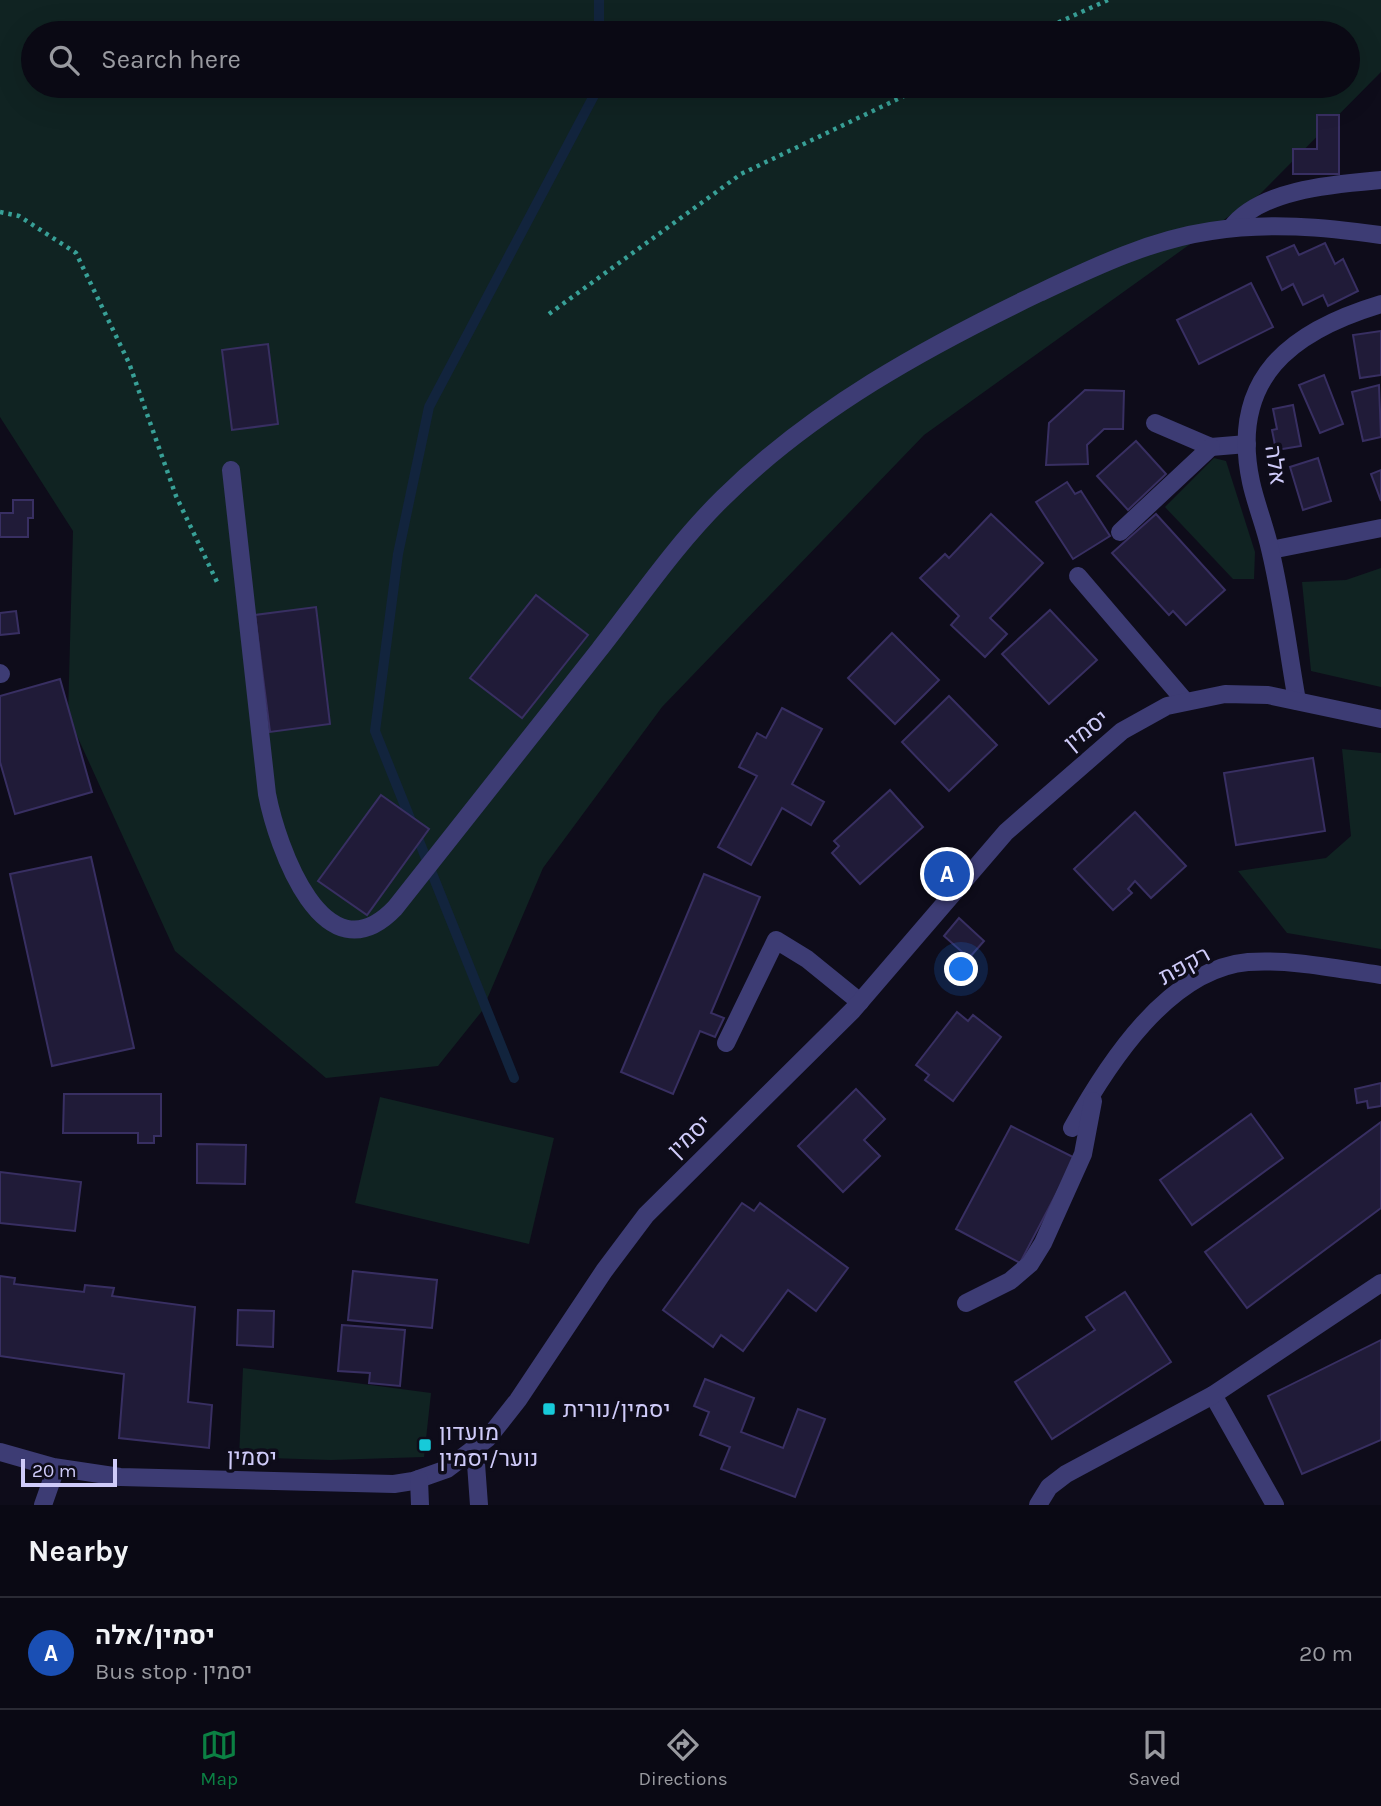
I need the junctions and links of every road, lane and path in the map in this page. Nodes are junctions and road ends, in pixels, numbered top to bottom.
1 (1108, 0) edge
2 (1062, 21) edge
3 (900, 98) edge
4 (1381, 180) edge
5 (0, 212) edge
6 (1231, 228) junction
7 (1381, 234) edge
8 (1381, 304) edge
9 (549, 314) dead end
10 (1155, 423) dead end
11 (1247, 443) junction
12 (1211, 447) junction
13 (231, 471) dead end
14 (1381, 528) edge
15 (1120, 532) dead end
16 (1271, 550) junction
17 (1078, 576) dead end
18 (223, 594) dead end
19 (1185, 701) junction
20 (1297, 701) junction
21 (1381, 719) edge
22 (1381, 975) edge
23 (860, 1002) junction
24 (726, 1043) dead end
25 (1096, 1087) junction
26 (1072, 1128) dead end
27 (1381, 1283) edge
28 (966, 1303) dead end
29 (1213, 1395) junction
30 (475, 1450) junction
31 (0, 1452) edge
32 (56, 1468) junction
33 (419, 1479) junction
34 (43, 1505) edge
35 (420, 1505) edge
36 (480, 1505) edge
37 (1038, 1505) edge
38 (1275, 1505) edge

1 - 2 path
3 - 9 path
4 - 6 street
5 - 18 path
6 - 7 street
6 - 13 street
8 - 11 street, אלה
10 - 12 street
11 - 12 street
11 - 16 street, אלה
12 - 15 street
14 - 16 street
16 - 20 street, אלה
17 - 19 street
19 - 20 street, יסמין
19 - 23 street, יסמין
20 - 21 street, יסמין
22 - 25 street, רקפת
23 - 24 street
23 - 30 street, יסמין
25 - 26 street, רקפת
25 - 28 street
27 - 29 street
29 - 37 street
29 - 38 street
30 - 33 street, יסמין
30 - 36 street
31 - 32 street, יסמין
32 - 33 street, יסמין
32 - 34 street
33 - 35 street

